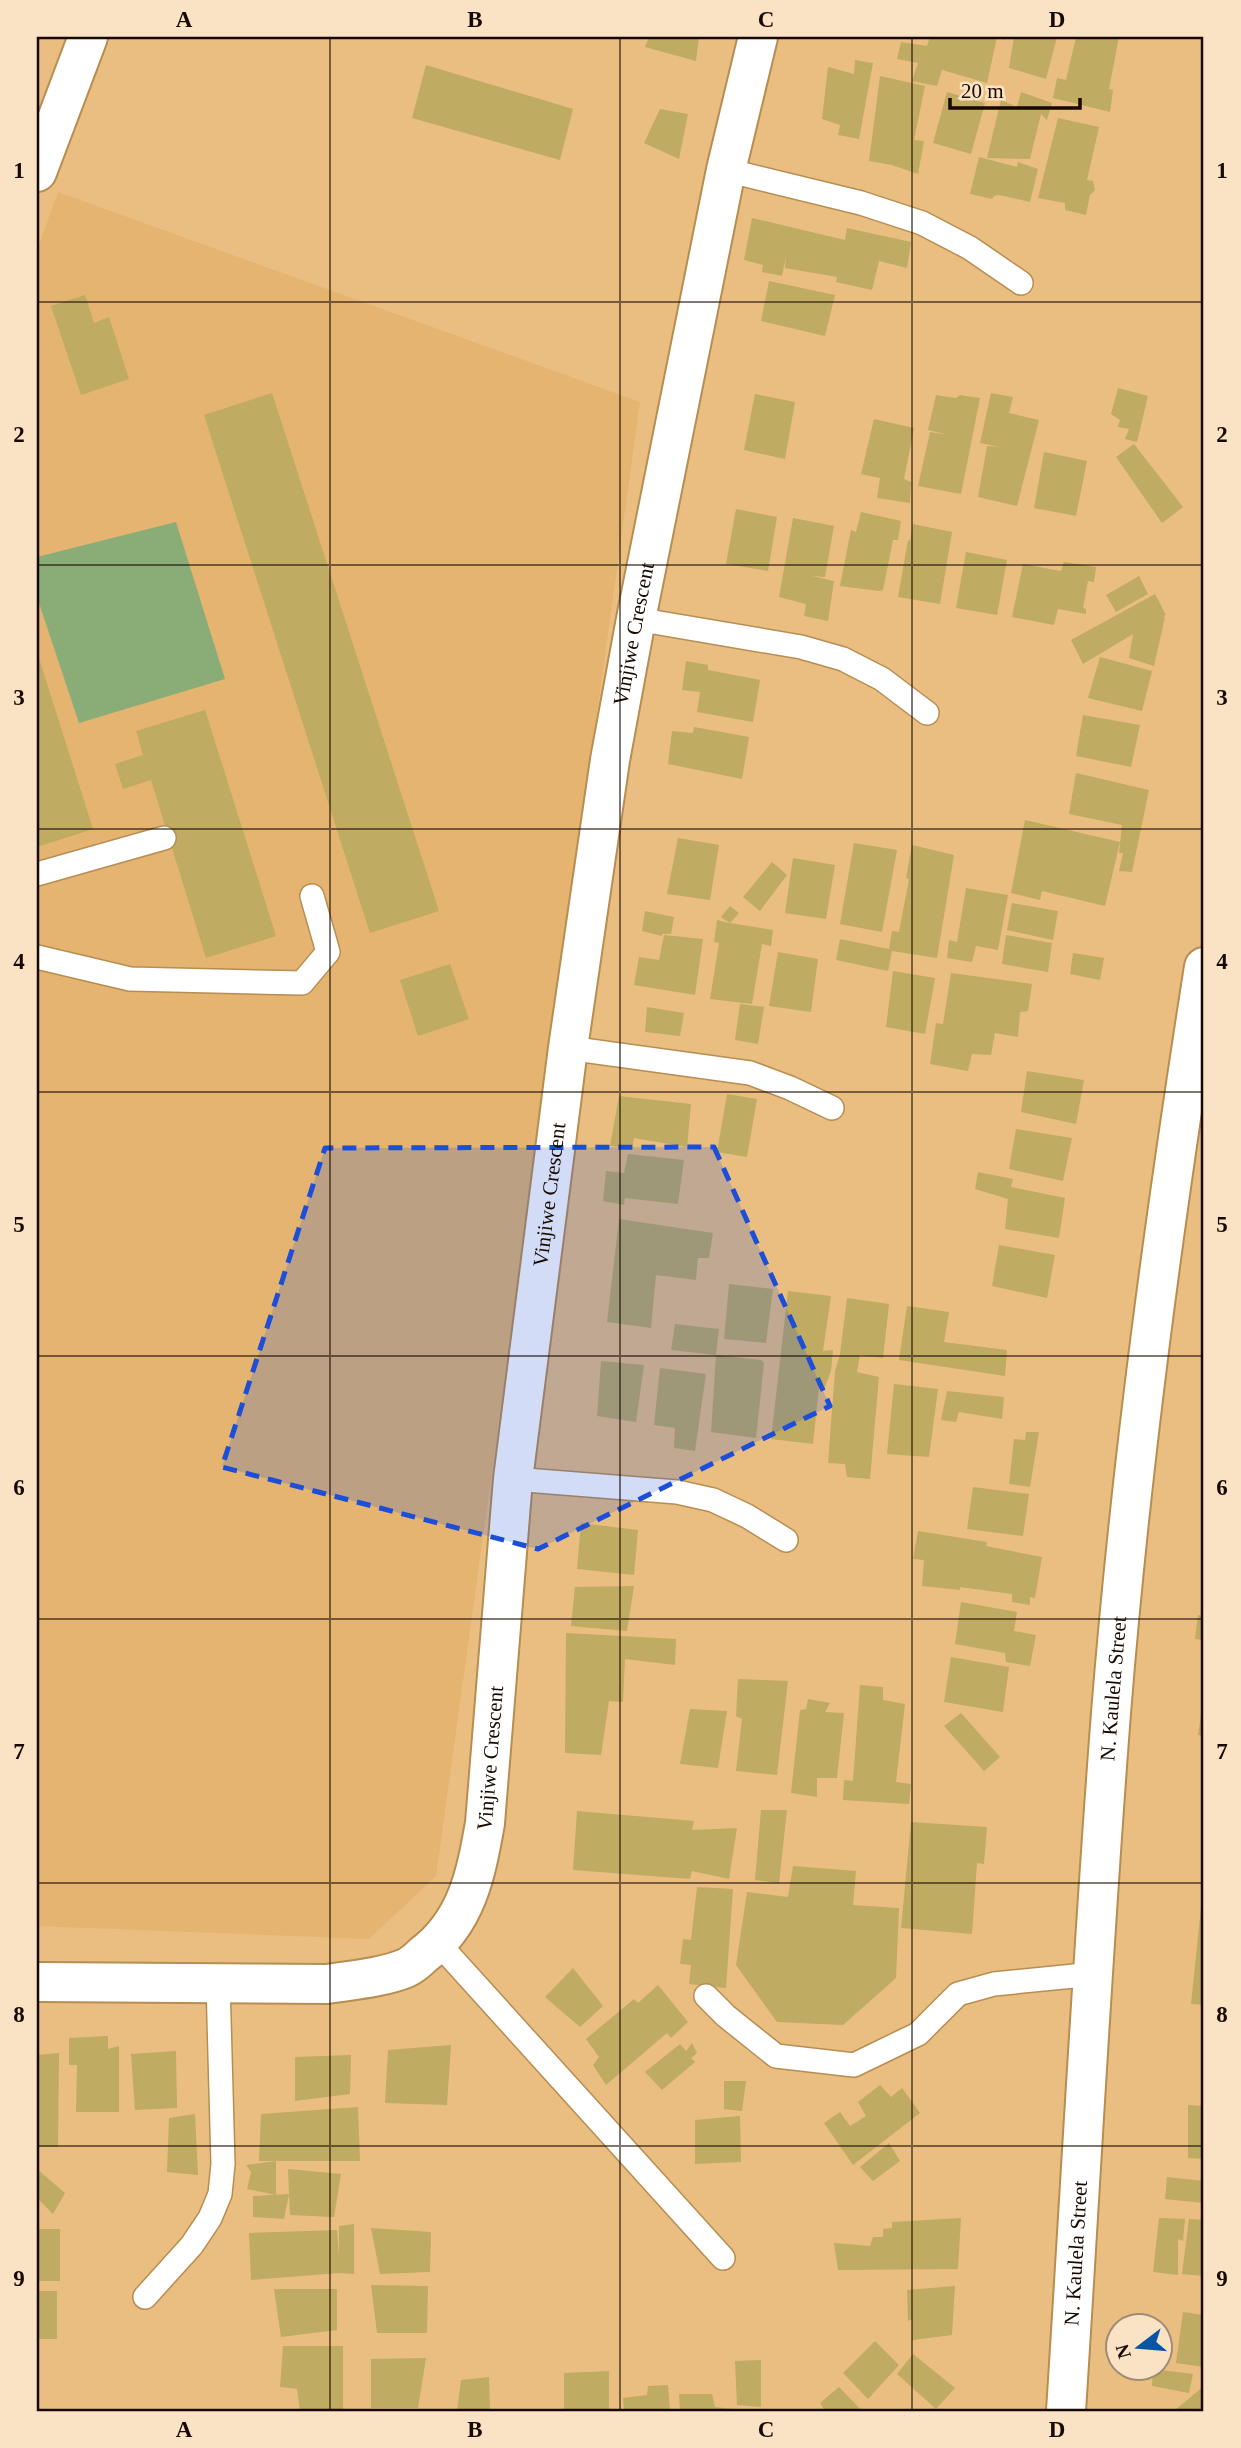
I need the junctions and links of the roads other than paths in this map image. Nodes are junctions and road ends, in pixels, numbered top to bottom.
1 (88, 37) edge
2 (758, 37) edge
3 (726, 170) junction
4 (37, 172) edge
5 (1021, 283) dead end
6 (636, 619) junction
7 (927, 713) dead end
8 (164, 838) dead end
9 (37, 874) edge
10 (312, 896) dead end
11 (37, 957) edge
12 (1204, 967) edge
13 (568, 1048) junction
14 (832, 1108) dead end
15 (513, 1479) junction
16 (786, 1540) dead end
17 (439, 1944) junction
18 (1094, 1974) junction
19 (37, 1982) edge
20 (218, 1983) junction
21 (706, 1996) dead end
22 (723, 2258) dead end
23 (145, 2297) dead end
24 (1066, 2411) edge

1 - 4 street
2 - 3 street, Vinjiwe Crescent
3 - 5 lane
3 - 6 street, Vinjiwe Crescent
6 - 7 lane
6 - 13 street, Vinjiwe Crescent
8 - 9 lane
10 - 11 lane
12 - 18 street, N. Kaulela Street
13 - 14 lane
13 - 15 street, Vinjiwe Crescent
15 - 16 lane
15 - 17 street, Vinjiwe Crescent
17 - 20 street, Vinjiwe Crescent
17 - 22 lane
18 - 21 lane
18 - 24 street, N. Kaulela Street
19 - 20 street, Vinjiwe Crescent
20 - 23 lane

